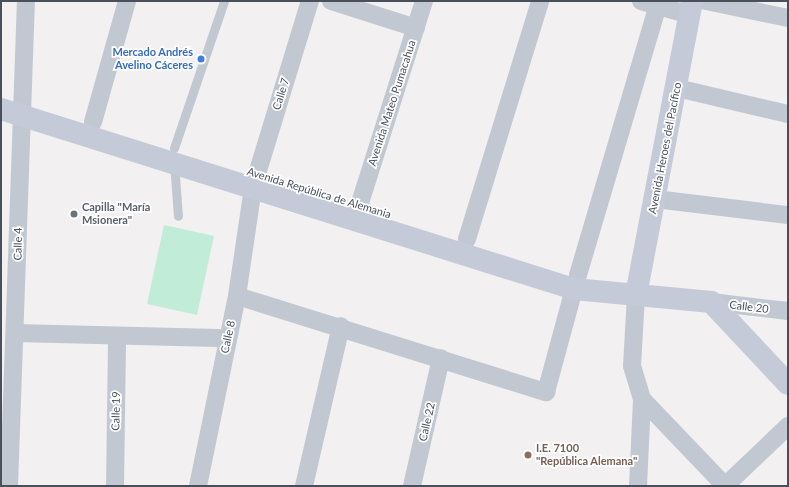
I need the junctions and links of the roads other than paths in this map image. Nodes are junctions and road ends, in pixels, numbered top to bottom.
1 (26, 1) edge
2 (127, 1) edge
3 (224, 1) edge
4 (310, 1) edge
5 (331, 1) edge
6 (424, 1) edge
7 (540, 1) edge
8 (649, 3) edge
9 (696, 6) edge
10 (788, 18) edge
11 (416, 28) junction
12 (677, 88) junction
13 (11, 104) edge
14 (788, 114) edge
15 (93, 122) junction
16 (174, 155) junction
17 (255, 180) junction
18 (655, 198) junction
19 (359, 206) junction
20 (788, 215) edge
21 (178, 216) dead end
22 (467, 239) junction
23 (576, 282) junction
24 (636, 295) junction
25 (237, 296) junction
26 (710, 302) junction
27 (788, 311) edge
28 (341, 326) junction
29 (16, 333) junction
30 (117, 336) junction
31 (228, 338) junction
32 (442, 358) junction
33 (788, 384) edge
34 (642, 399) junction
35 (788, 426) edge
36 (1, 485) edge
37 (6, 486) edge
38 (9, 486) edge
39 (115, 486) edge
40 (198, 486) edge
41 (304, 486) edge
42 (412, 486) edge
43 (638, 486) edge
44 (725, 486) edge

1 - 13 street, Calle 4
2 - 15 street
3 - 16 lane
4 - 17 street, Calle 7
5 - 11 street
6 - 11 street, Avenida Mateo Pumacahua
7 - 22 street
8 - 9 street
8 - 23 street
9 - 10 street
9 - 12 street, Avenida Heroes del Pacífico
11 - 19 street, Avenida Mateo Pumacahua
12 - 14 street
12 - 18 street, Avenida Heroes del Pacífico
13 - 15 street, Avenida República de Alemania
13 - 16 street, Avenida República de Alemania
13 - 29 street, Calle 4
15 - 16 street, Avenida República de Alemania
16 - 17 street, Avenida República de Alemania
16 - 21 lane
17 - 19 street, Avenida República de Alemania
17 - 23 street, Avenida República de Alemania
17 - 25 street, Calle 8
18 - 20 street
18 - 24 street, Avenida Heroes del Pacífico
19 - 22 street, Avenida República de Alemania
22 - 23 street, Avenida República de Alemania
23 - 24 street, Avenida República de Alemania
23 - 32 street
24 - 26 street, Avenida República de Alemania
24 - 34 street
25 - 28 street
25 - 31 street, Calle 8
26 - 27 street, Calle 20
26 - 33 street
28 - 32 street
28 - 41 street
29 - 30 street
29 - 38 street, Calle 4
30 - 31 street
30 - 39 street, Calle 19
31 - 40 street, Calle 8
32 - 42 street, Calle 22
34 - 43 street
34 - 44 street
35 - 44 street
36 - 37 street

